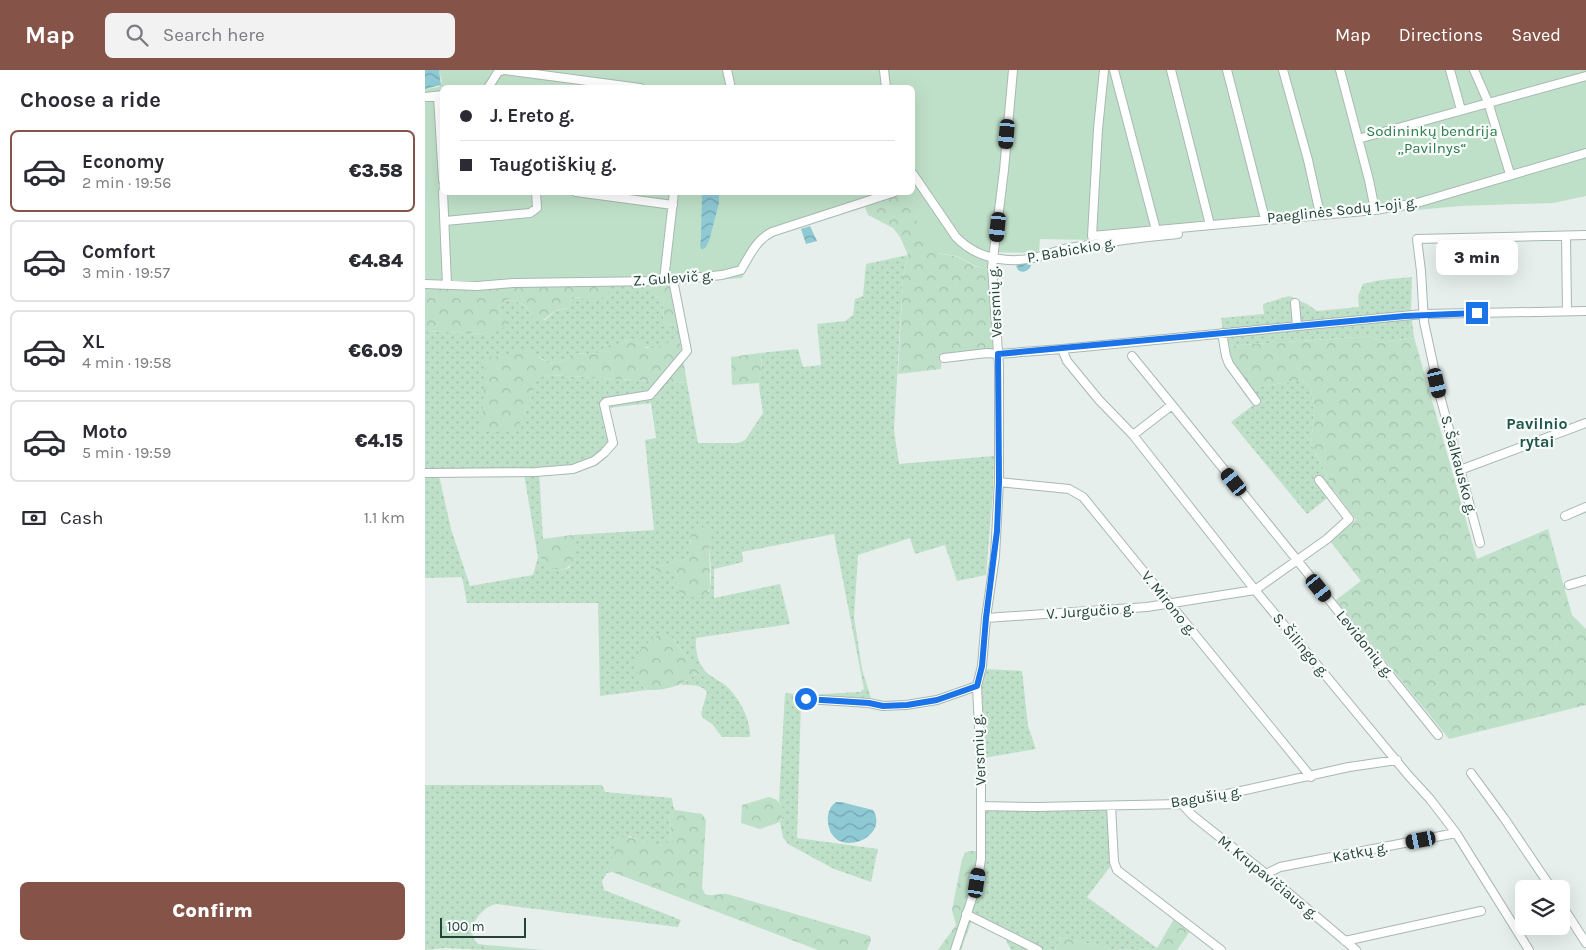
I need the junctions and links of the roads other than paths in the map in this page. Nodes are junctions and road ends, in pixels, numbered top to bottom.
1 (504, 70) edge
2 (727, 70) edge
3 (884, 70) edge
4 (1013, 70) edge
5 (1105, 70) edge
6 (1114, 70) edge
7 (1171, 70) edge
8 (1227, 70) edge
9 (1283, 70) edge
10 (1340, 70) edge
11 (1450, 70) edge
12 (1473, 70) edge
13 (1586, 76) edge
14 (490, 85) edge
15 (617, 85) edge
16 (730, 85) edge
17 (886, 85) edge
18 (440, 95) edge
19 (425, 97) edge
20 (1488, 102) junction
21 (1461, 110) junction
22 (1358, 139) junction
23 (1586, 152) edge
24 (1510, 174) junction
25 (915, 177) edge
26 (443, 195) edge
27 (536, 195) edge
28 (598, 195) edge
29 (674, 195) edge
30 (886, 195) edge
31 (673, 205) junction
32 (1375, 210) junction
33 (1320, 214) junction
34 (1265, 219) junction
35 (445, 221) junction
36 (1211, 225) junction
37 (1156, 230) junction
38 (1178, 234) dead end
39 (1586, 235) edge
40 (1565, 236) junction
41 (993, 258) junction
42 (664, 280) junction
43 (673, 280) junction
44 (425, 284) edge
45 (447, 284) junction
46 (1295, 303) dead end
47 (1567, 311) junction
48 (1586, 311) edge
49 (1423, 314) junction
50 (1297, 326) junction
51 (1222, 333) junction
52 (1062, 349) junction
53 (998, 354) junction
54 (1132, 356) dead end
55 (944, 358) dead end
56 (1256, 401) dead end
57 (1172, 405) junction
58 (1586, 423) edge
59 (1133, 435) junction
60 (1460, 470) junction
61 (425, 473) edge
62 (1319, 480) dead end
63 (999, 482) junction
64 (1586, 507) edge
65 (1565, 516) dead end
66 (1480, 543) dead end
67 (1296, 560) junction
68 (1586, 580) edge
69 (1569, 585) dead end
70 (1255, 590) junction
71 (1169, 603) junction
72 (986, 618) junction
73 (977, 686) junction
74 (806, 699) dead end
75 (1438, 734) dead end
76 (1397, 760) junction
77 (1471, 773) dead end
78 (1311, 777) junction
79 (1182, 804) junction
80 (981, 806) junction
81 (1111, 806) junction
82 (1456, 833) junction
83 (1266, 874) junction
84 (1546, 880) edge
85 (1481, 911) dead end
86 (967, 914) junction
87 (1570, 918) edge
88 (1345, 941) junction
89 (1586, 943) edge
90 (955, 950) edge
91 (1038, 950) edge
92 (1221, 950) edge
93 (1356, 950) edge
94 (1529, 950) edge

1 - 14 street
1 - 15 street
2 - 16 street
3 - 17 street
4 - 41 street, Versmių g.
5 - 37 street, Paeglinės Sodų 1-oji g.
6 - 37 street
7 - 36 street
8 - 34 street
9 - 33 street
10 - 22 street
11 - 21 street
12 - 20 street
13 - 20 street
18 - 19 street
20 - 21 street
20 - 24 street
21 - 22 street
22 - 32 street
23 - 24 street, Paeglinės Sodų 1-oji g.
24 - 32 street, Paeglinės Sodų 1-oji g.
25 - 41 street, P. Babickio g.
26 - 35 street
27 - 35 street
28 - 31 street
29 - 31 street
30 - 43 street, Z. Gulevič g.
31 - 42 street
32 - 33 street, Paeglinės Sodų 1-oji g.
33 - 34 street, Paeglinės Sodų 1-oji g.
34 - 36 street, Paeglinės Sodų 1-oji g.
35 - 45 street
36 - 37 street, Paeglinės Sodų 1-oji g.
38 - 41 street, P. Babickio g.
39 - 40 street
40 - 47 street
40 - 49 street, S. Šalkausko g.
41 - 53 street, Versmių g.
42 - 43 street, Z. Gulevič g.
42 - 45 street, Z. Gulevič g.
43 - 61 street
44 - 45 street, Z. Gulevič g.
46 - 50 street
47 - 48 street
47 - 49 street
49 - 50 street
49 - 60 street, S. Šalkausko g.
50 - 51 street
51 - 52 street
51 - 56 street
52 - 53 street
52 - 59 street, S. Šilingo g.
53 - 55 street
53 - 63 street, Versmių g.
54 - 57 street, Levidonių g.
57 - 59 street
57 - 67 street, Levidonių g.
58 - 60 street
59 - 70 street, S. Šilingo g.
60 - 66 street, S. Šalkausko g.
62 - 67 street, V. Jurgučio g.
63 - 71 street, V. Mirono g.
63 - 72 street, Versmių g.
64 - 65 street
67 - 70 street, V. Jurgučio g.
67 - 75 street, Levidonių g.
68 - 69 street
70 - 71 street, V. Jurgučio g.
70 - 76 street, S. Šilingo g.
71 - 72 street, V. Jurgučio g.
71 - 78 street, V. Mirono g.
72 - 73 street, Versmių g.
73 - 74 street
73 - 80 street, Versmių g.
76 - 78 street, Bagušių g.
76 - 82 street, S. Šilingo g.
77 - 84 street
78 - 79 street, Bagušių g.
79 - 81 street, Bagušių g.
79 - 83 street, M. Krupavičiaus g.
80 - 81 street, Bagušių g.
80 - 86 street, Versmių g.
81 - 92 street
82 - 83 street, Katkų g.
82 - 94 street, S. Šilingo g.
83 - 88 street, M. Krupavičiaus g.
85 - 88 street
86 - 90 street, Versmių g.
86 - 91 street
87 - 89 street
88 - 93 street, M. Krupavičiaus g.

